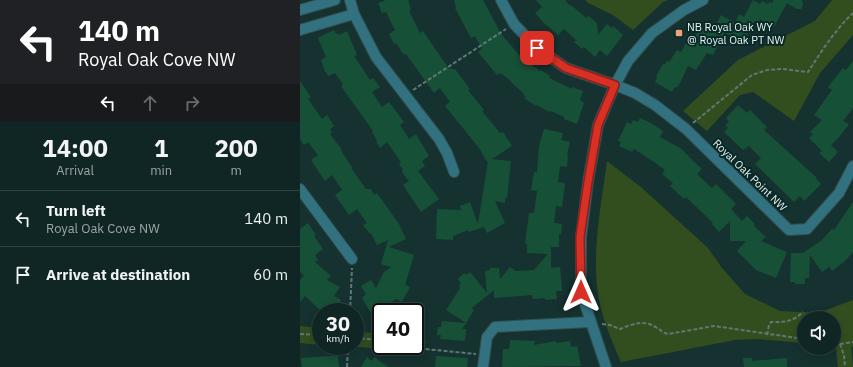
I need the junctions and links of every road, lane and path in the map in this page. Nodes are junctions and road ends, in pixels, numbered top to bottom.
1 (335, 0) edge
2 (501, 0) edge
3 (703, 0) edge
4 (352, 6) edge
5 (300, 10) edge
6 (853, 14) edge
7 (514, 24) junction
8 (300, 30) edge
9 (615, 85) junction
10 (406, 95) junction
11 (686, 129) junction
12 (853, 166) edge
13 (454, 172) dead end
14 (300, 189) edge
15 (352, 259) joint
16 (350, 303) edge
17 (797, 318) edge
18 (590, 322) junction
19 (300, 334) edge
20 (767, 334) junction
21 (312, 335) edge
22 (797, 338) edge
23 (853, 342) edge
24 (841, 344) edge
25 (841, 347) edge
26 (424, 349) edge
27 (348, 355) edge
28 (485, 356) junction
29 (347, 367) edge
30 (483, 367) edge
31 (606, 367) edge
32 (845, 367) edge

1 - 5 street
2 - 7 street, Royal Oak Point NW
3 - 9 street
4 - 8 street
4 - 10 street
6 - 11 path
7 - 9 street, Royal Oak Point NW
7 - 10 path
9 - 11 street, Royal Oak Point NW
9 - 18 street
10 - 13 street
11 - 12 street, Royal Oak Point NW
14 - 15 street
15 - 16 path
17 - 20 path
18 - 20 path
18 - 28 street
18 - 31 street
19 - 21 path
20 - 22 path
23 - 24 path
25 - 32 path
26 - 28 path
27 - 29 path
28 - 30 street

